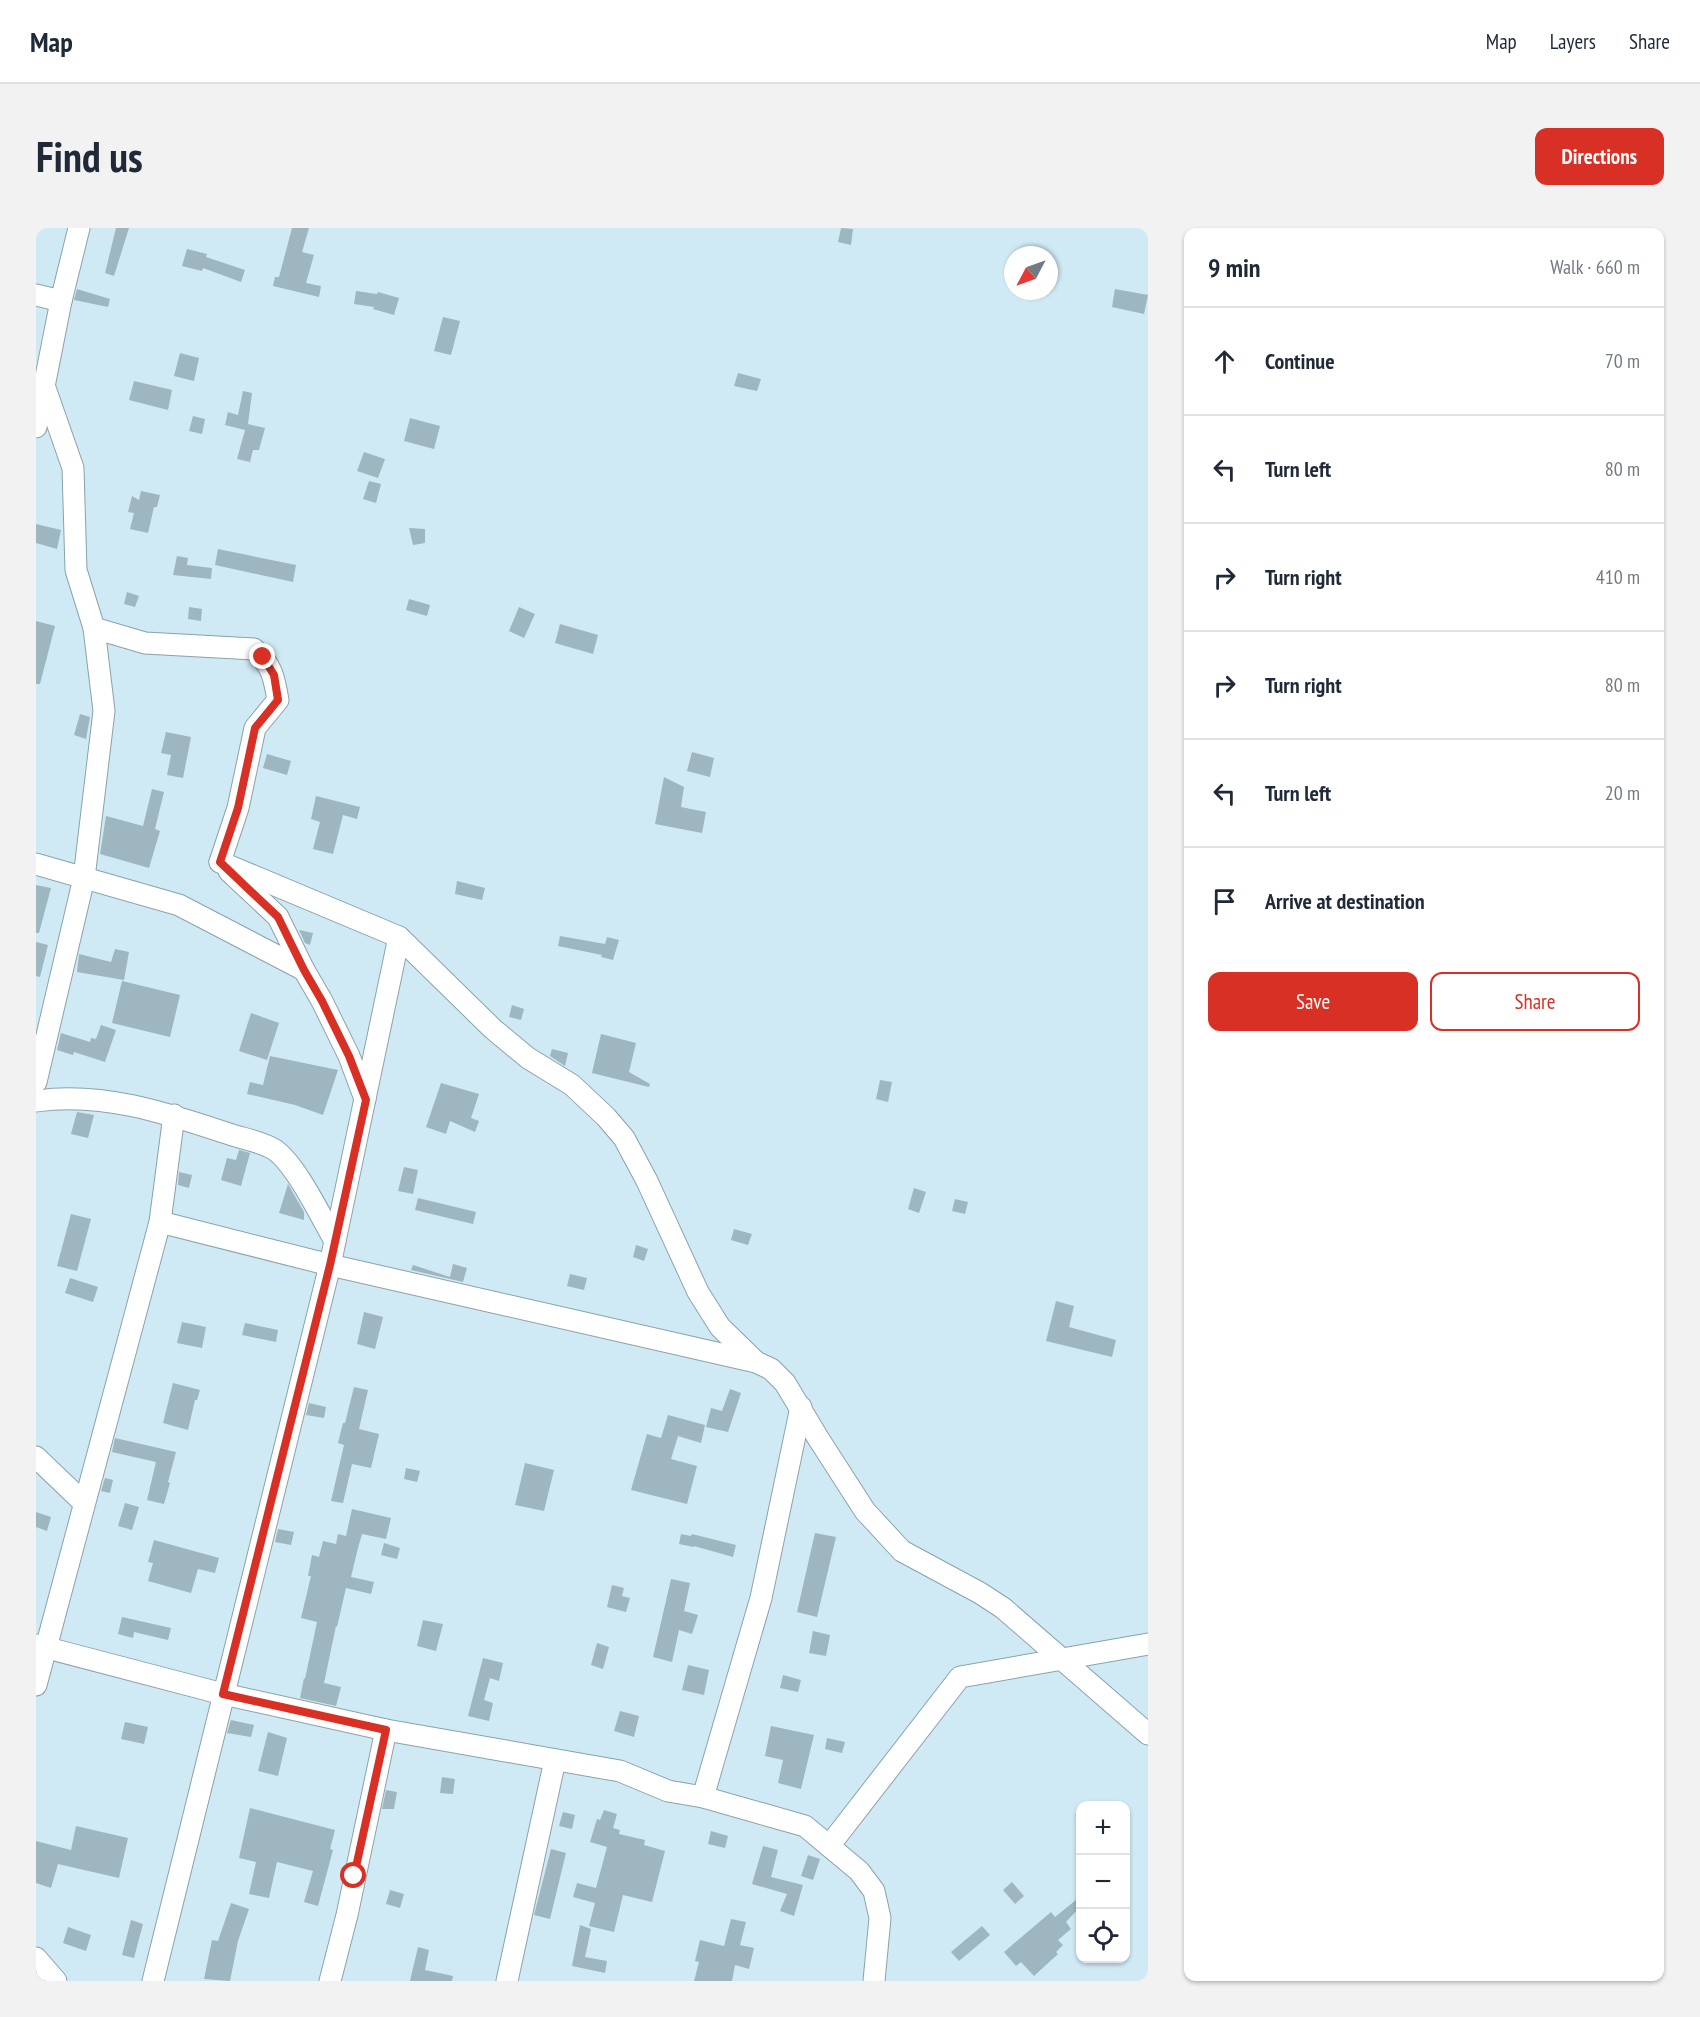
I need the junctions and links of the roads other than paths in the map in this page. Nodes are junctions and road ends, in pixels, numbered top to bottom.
1 (79, 228) edge
2 (36, 295) edge
3 (61, 301) junction
4 (45, 388) junction
5 (36, 427) edge
6 (94, 628) junction
7 (220, 862) junction
8 (36, 864) edge
9 (84, 878) junction
10 (399, 937) junction
11 (304, 970) junction
12 (36, 1082) edge
13 (366, 1100) junction
14 (36, 1101) edge
15 (174, 1115) junction
16 (159, 1222) junction
17 (335, 1241) junction
18 (330, 1265) junction
19 (756, 1362) junction
20 (801, 1407) junction
21 (36, 1457) edge
22 (84, 1503) junction
23 (1148, 1644) edge
24 (41, 1646) edge
25 (1062, 1660) junction
26 (36, 1685) edge
27 (223, 1694) junction
28 (386, 1730) junction
29 (1148, 1734) edge
30 (555, 1760) junction
31 (703, 1797) junction
32 (828, 1846) junction
33 (36, 1958) edge
34 (56, 1981) edge
35 (153, 1981) edge
36 (330, 1981) edge
37 (507, 1981) edge
38 (874, 1981) edge

1 - 3 street
2 - 3 street
3 - 4 street
4 - 5 street
4 - 6 street
6 - 7 street
6 - 9 street
7 - 10 street
7 - 11 street
8 - 9 street
9 - 11 street
9 - 12 street
10 - 13 street
10 - 19 street
11 - 13 street
13 - 17 street
14 - 15 street
15 - 16 street
15 - 17 street
16 - 18 street
16 - 22 street
17 - 18 street
18 - 19 street
18 - 27 street
19 - 20 street
20 - 25 street
20 - 31 street
21 - 22 street
22 - 24 street
23 - 25 street
24 - 26 street
24 - 27 street
25 - 29 street
25 - 32 street
27 - 28 street
27 - 35 street
28 - 30 street
28 - 36 street
30 - 31 street
30 - 37 street
31 - 32 street
32 - 38 street
33 - 34 street

